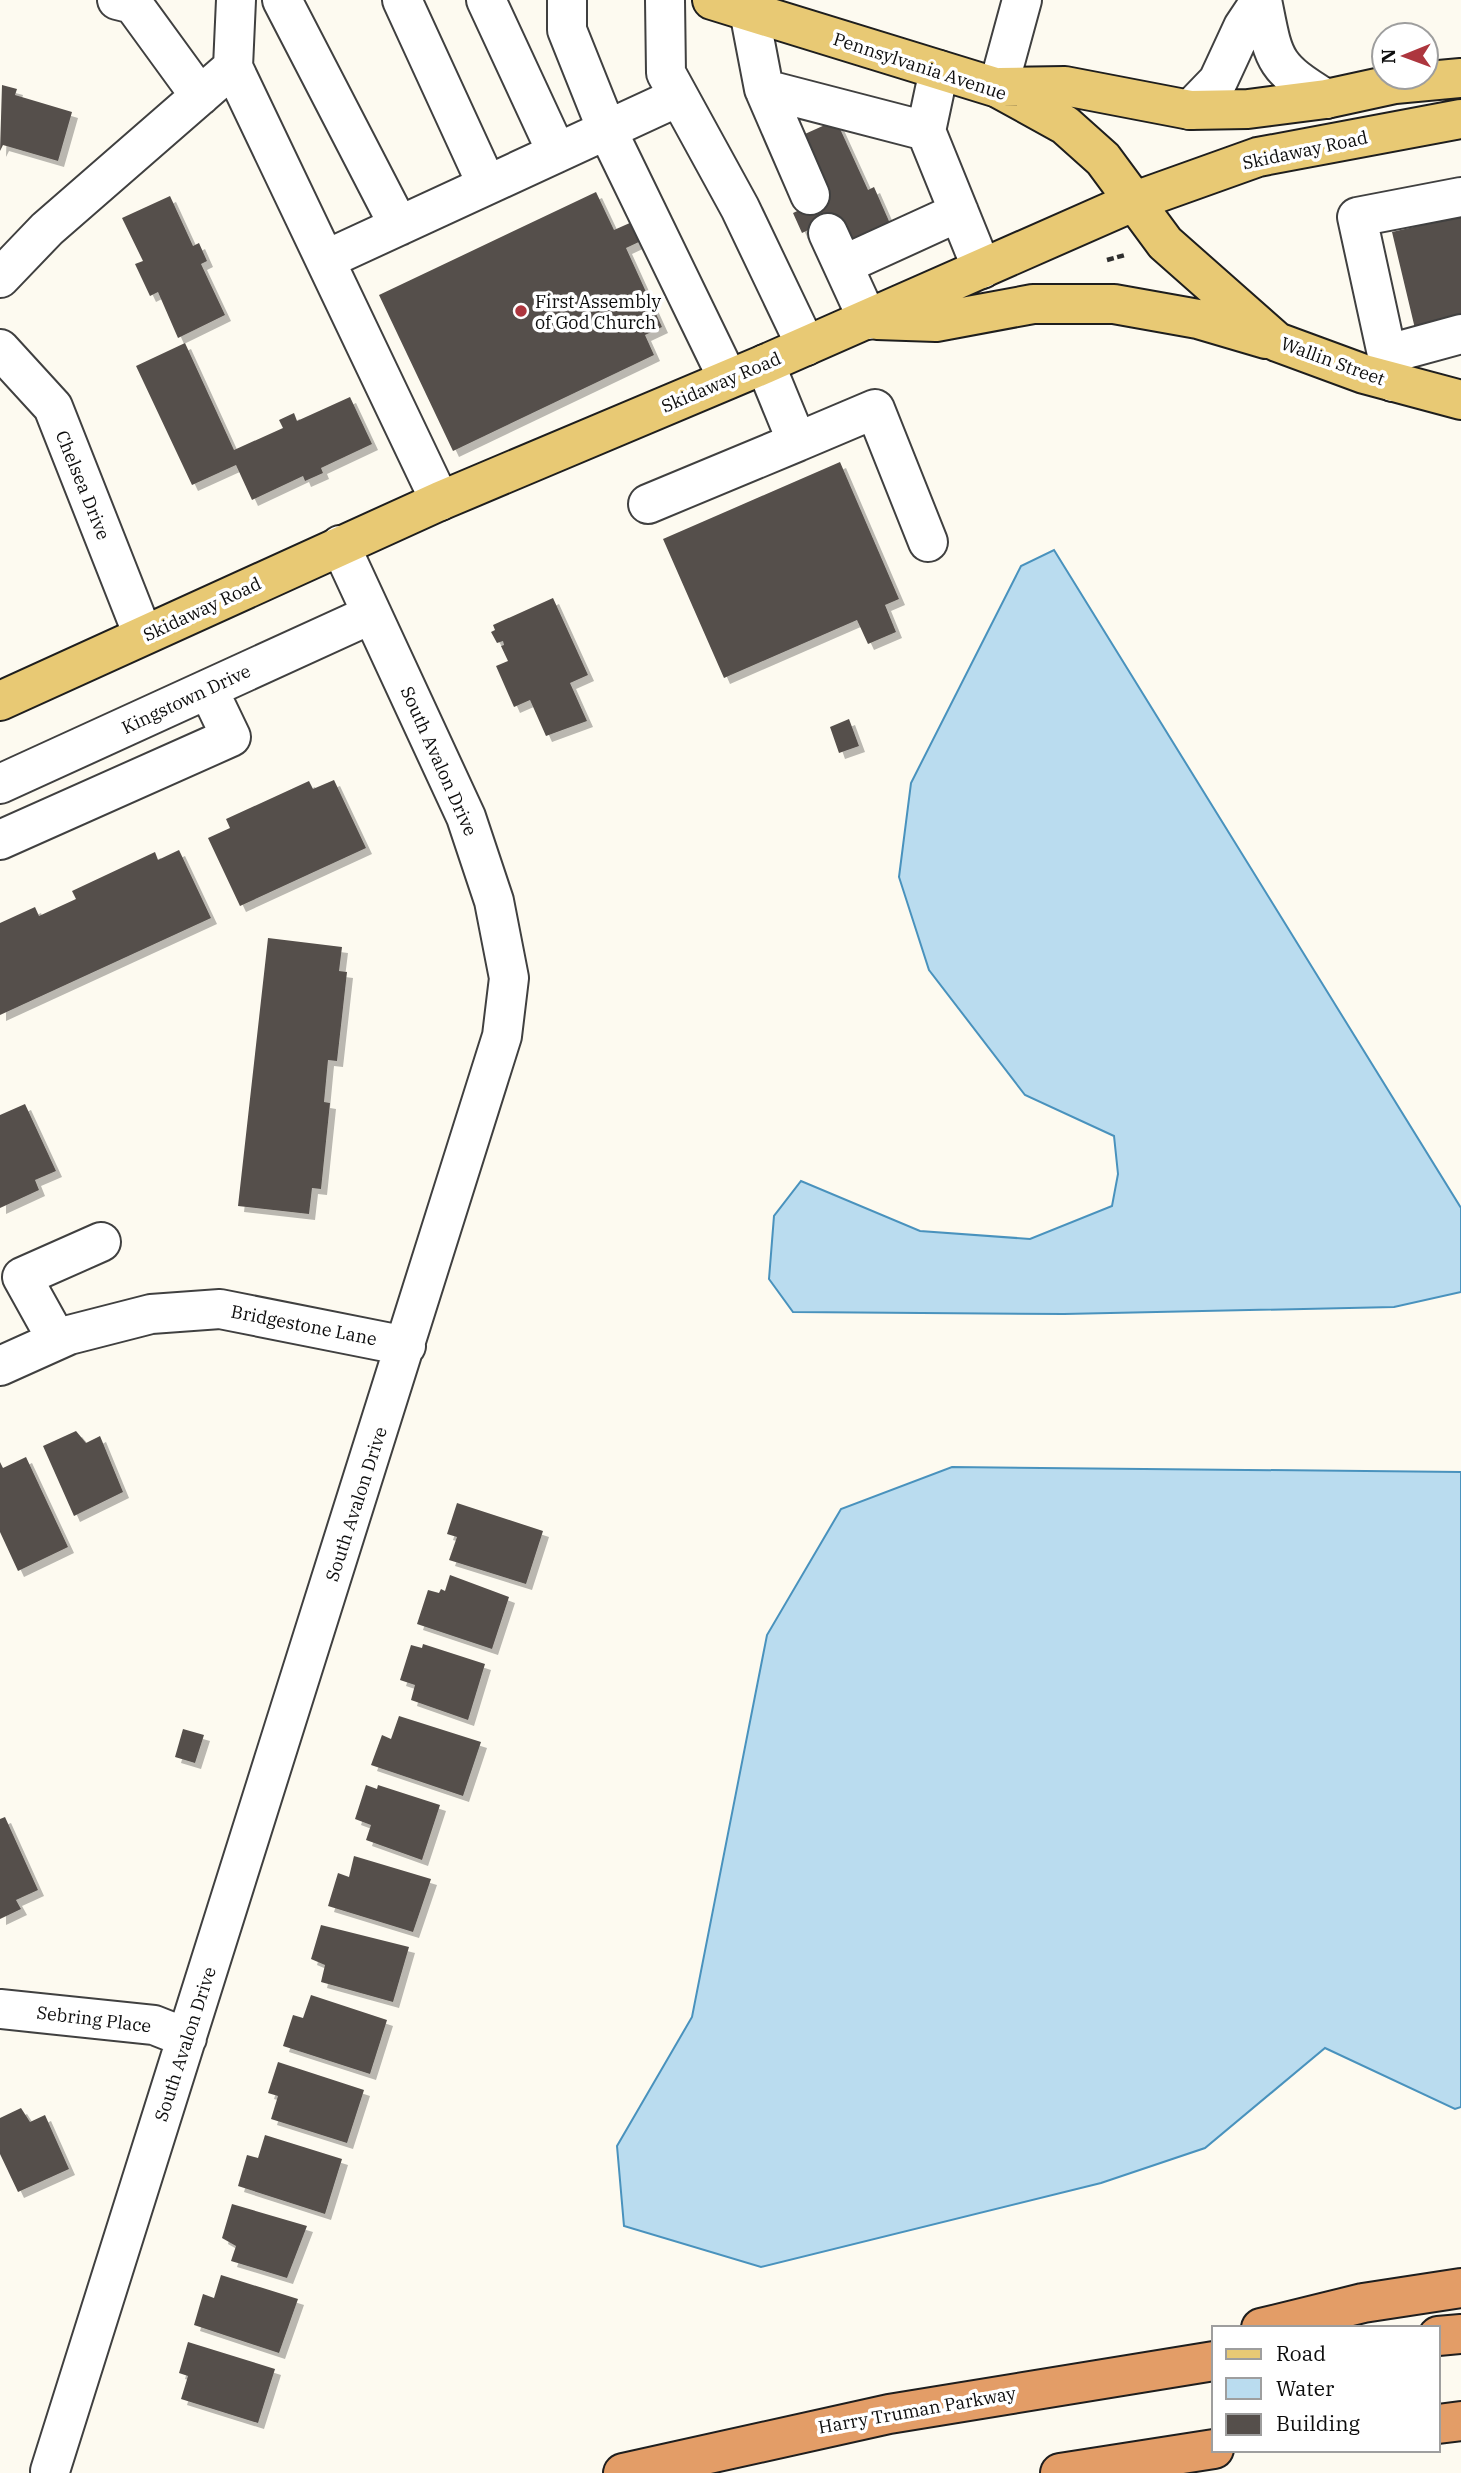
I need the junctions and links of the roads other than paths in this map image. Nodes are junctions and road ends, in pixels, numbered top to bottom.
1 (117, 0) edge
2 (236, 0) edge
3 (282, 0) edge
4 (402, 0) edge
5 (486, 0) edge
6 (568, 0) edge
7 (665, 0) edge
8 (712, 0) edge
9 (1022, 0) edge
10 (1261, 0) edge
11 (749, 11) junction
12 (233, 67) junction
13 (939, 70) junction
14 (1461, 78) edge
15 (998, 88) junction
16 (764, 89) junction
17 (200, 96) junction
18 (678, 97) junction
19 (1326, 99) junction
20 (1190, 110) junction
21 (1461, 119) edge
22 (607, 130) junction
23 (926, 131) junction
24 (557, 152) junction
25 (487, 185) junction
26 (810, 195) dead end
27 (1461, 197) edge
28 (1135, 201) junction
29 (959, 212) junction
30 (399, 226) junction
31 (325, 260) junction
32 (982, 269) junction
33 (0, 278) edge
34 (868, 320) junction
35 (1461, 334) edge
36 (1277, 342) junction
37 (806, 346) junction
38 (0, 349) edge
39 (765, 364) junction
40 (1390, 368) junction
41 (728, 379) junction
42 (1461, 400) edge
43 (797, 442) junction
44 (440, 501) junction
45 (648, 504) dead end
46 (928, 542) dead end
47 (340, 545) junction
48 (372, 614) junction
49 (143, 635) junction
50 (208, 689) junction
51 (0, 701) edge
52 (5, 782) edge
53 (15, 833) edge
54 (101, 1242) dead end
55 (11, 1282) edge
56 (57, 1340) junction
57 (406, 1346) junction
58 (0, 1366) edge
59 (0, 2009) edge
60 (187, 2038) junction
61 (1461, 2288) edge
62 (1269, 2326) edge
63 (1461, 2334) edge
64 (1440, 2336) edge
65 (1212, 2341) edge
66 (1212, 2361) edge
67 (1031, 2389) junction
68 (1461, 2421) edge
69 (1440, 2424) edge
70 (1212, 2449) edge
71 (50, 2471) dead end
72 (623, 2473) edge
73 (1060, 2473) edge

1 - 17 street
2 - 12 street
3 - 30 street
4 - 25 street
5 - 24 street
6 - 22 street
7 - 18 street
8 - 11 main road, Pennsylvania Avenue
9 - 15 street
10 - 19 street
10 - 20 street
11 - 13 main road, Pennsylvania Avenue
11 - 16 street
12 - 17 street
12 - 31 street
13 - 15 main road, Pennsylvania Avenue
13 - 23 street
14 - 19 main road
15 - 20 main road
15 - 28 main road, Pennsylvania Avenue
16 - 23 street
16 - 26 street
17 - 33 street
18 - 22 street
18 - 37 street
19 - 20 main road
21 - 28 main road, Skidaway Road
22 - 24 street
22 - 41 street
23 - 29 street
24 - 25 street
25 - 30 street
27 - 40 street
28 - 32 main road, Skidaway Road
28 - 36 main road, Wallin Street
29 - 32 street
29 - 34 street
30 - 31 street
31 - 44 street
32 - 34 main road, Skidaway Road
34 - 36 main road
34 - 37 main road, Skidaway Road
35 - 40 street
36 - 40 main road, Wallin Street
37 - 39 main road, Skidaway Road
38 - 49 street, Chelsea Drive
39 - 41 main road, Skidaway Road
39 - 43 street
40 - 42 main road, Wallin Street
41 - 44 main road, Skidaway Road
43 - 45 street
43 - 46 street
44 - 47 main road, Skidaway Road
47 - 48 street, South Avalon Drive
47 - 49 main road, Skidaway Road
48 - 50 street, Kingstown Drive
48 - 57 street, South Avalon Drive
49 - 51 main road, Skidaway Road
50 - 52 street, Kingstown Drive
50 - 53 street
52 - 53 street
54 - 55 street
55 - 56 street
56 - 57 street, Bridgestone Lane
56 - 58 street, Bridgestone Lane
57 - 60 street, South Avalon Drive
59 - 60 street, Sebring Place
60 - 71 street, South Avalon Drive
61 - 62 highway
63 - 64 highway
65 - 67 highway
66 - 67 highway, Harry Truman Parkway
67 - 72 highway, Harry Truman Parkway
68 - 69 highway
70 - 73 highway

